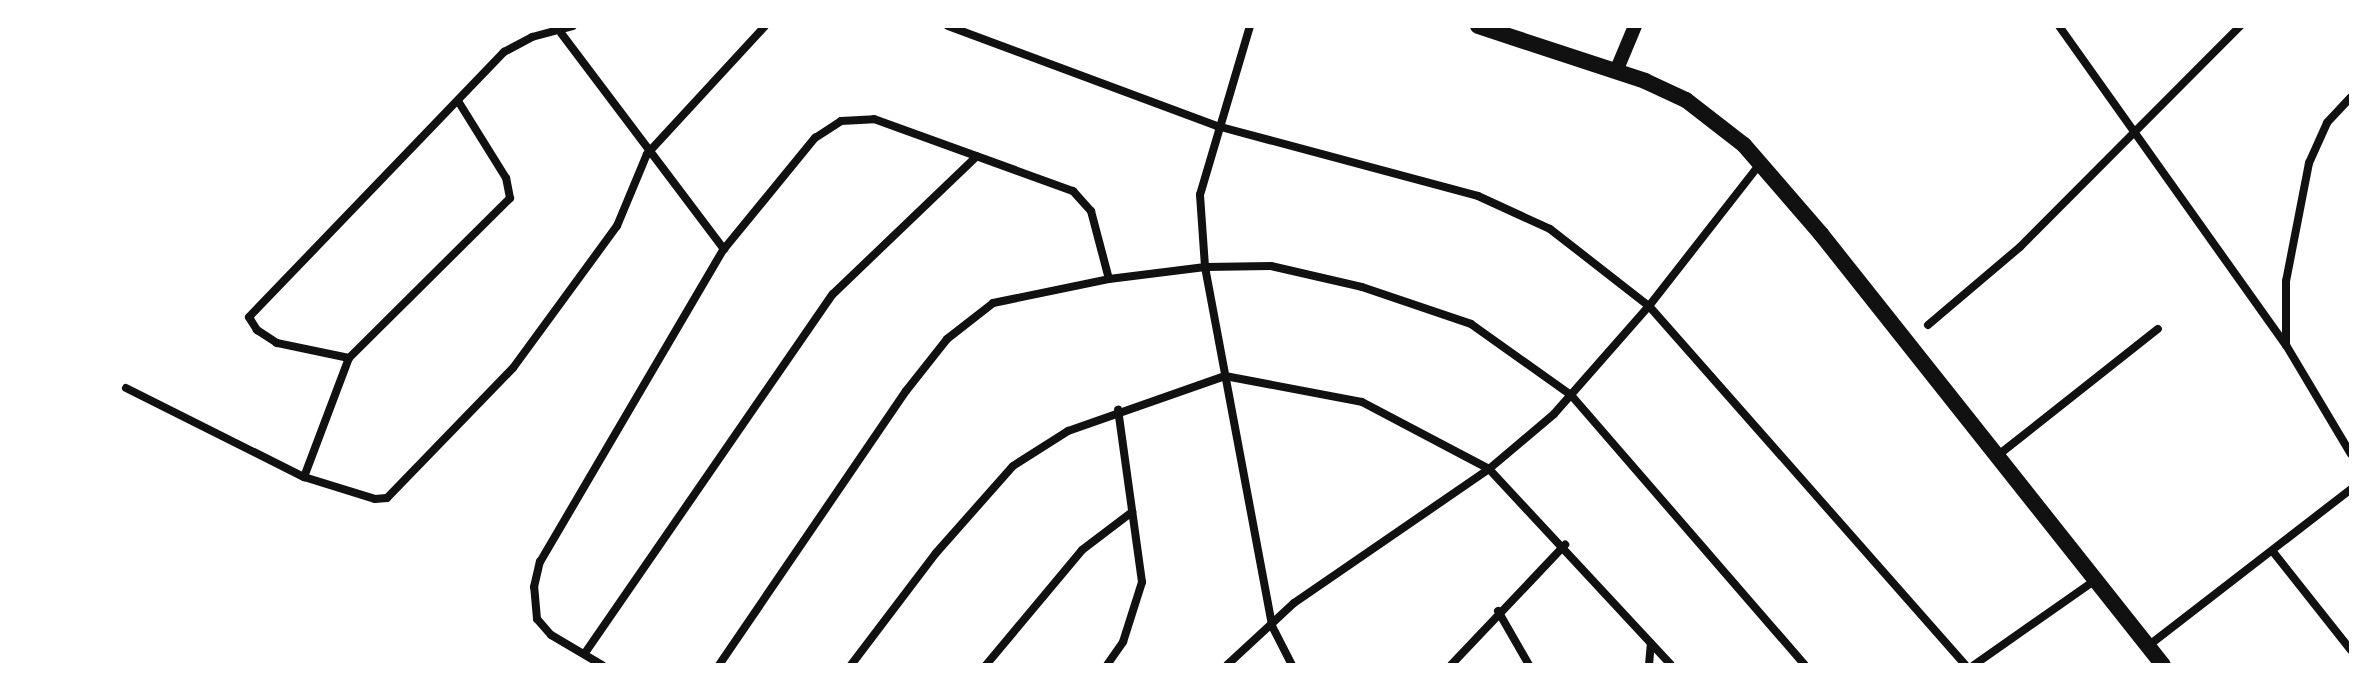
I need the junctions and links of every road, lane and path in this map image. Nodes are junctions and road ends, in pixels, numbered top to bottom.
1 (573, 26) edge
2 (765, 26) edge
3 (948, 26) edge
4 (1250, 26) edge
5 (1478, 26) edge
6 (1635, 26) edge
7 (2059, 26) edge
8 (2240, 26) edge
9 (561, 33) junction
10 (1617, 69) junction
11 (2351, 97) edge
12 (458, 101) junction
13 (1217, 126) junction
14 (2135, 128) junction
15 (647, 154) junction
16 (977, 156) junction
17 (1760, 164) junction
18 (724, 249) junction
19 (1205, 267) junction
20 (1109, 279) junction
21 (1649, 306) junction
22 (1928, 325) dead end
23 (2158, 329) dead end
24 (2286, 345) junction
25 (349, 358) junction
26 (1225, 376) junction
27 (126, 388) dead end
28 (1571, 395) junction
29 (1118, 410) junction
30 (2351, 454) edge
31 (1997, 456) junction
32 (1489, 469) junction
33 (304, 477) junction
34 (2351, 489) edge
35 (1132, 512) junction
36 (1565, 545) junction
37 (2274, 553) junction
38 (2094, 581) junction
39 (1498, 611) junction
40 (1272, 626) junction
41 (1651, 644) junction
42 (2148, 646) junction
43 (2351, 650) edge
44 (585, 653) junction
45 (602, 665) edge
46 (719, 665) edge
47 (851, 665) edge
48 (986, 665) edge
49 (1107, 665) edge
50 (1227, 665) edge
51 (1292, 665) edge
52 (1451, 665) edge
53 (1529, 665) edge
54 (1649, 665) edge
55 (1671, 665) edge
56 (1805, 665) edge
57 (1965, 665) edge
58 (1974, 665) edge
59 (2163, 665) edge

1 - 9 street
2 - 15 street
3 - 13 street
4 - 13 street
5 - 10 main road
6 - 10 street
7 - 14 street
8 - 14 street
9 - 12 street
9 - 15 street
10 - 17 main road
11 - 24 street
12 - 25 street
12 - 25 street
13 - 19 street
13 - 21 street
14 - 22 street
14 - 24 street
15 - 18 street
15 - 33 street
16 - 18 street
16 - 20 street
16 - 44 street
17 - 21 street
17 - 31 main road
18 - 44 street
19 - 20 street
19 - 26 street
19 - 28 street
20 - 46 street
21 - 28 street
21 - 57 street
23 - 31 street
24 - 30 street
25 - 33 street
26 - 29 street
26 - 32 street
26 - 40 street
27 - 33 street
28 - 32 street
28 - 56 street
29 - 35 street
29 - 47 street
31 - 38 main road
32 - 36 street
32 - 40 street
34 - 37 street
35 - 48 street
35 - 49 street
36 - 39 street
36 - 41 street
37 - 42 street
37 - 43 street
38 - 42 main road
38 - 58 street
39 - 52 street
39 - 53 street
40 - 50 street
40 - 51 street
41 - 54 street
41 - 55 street
42 - 59 main road
44 - 45 street

